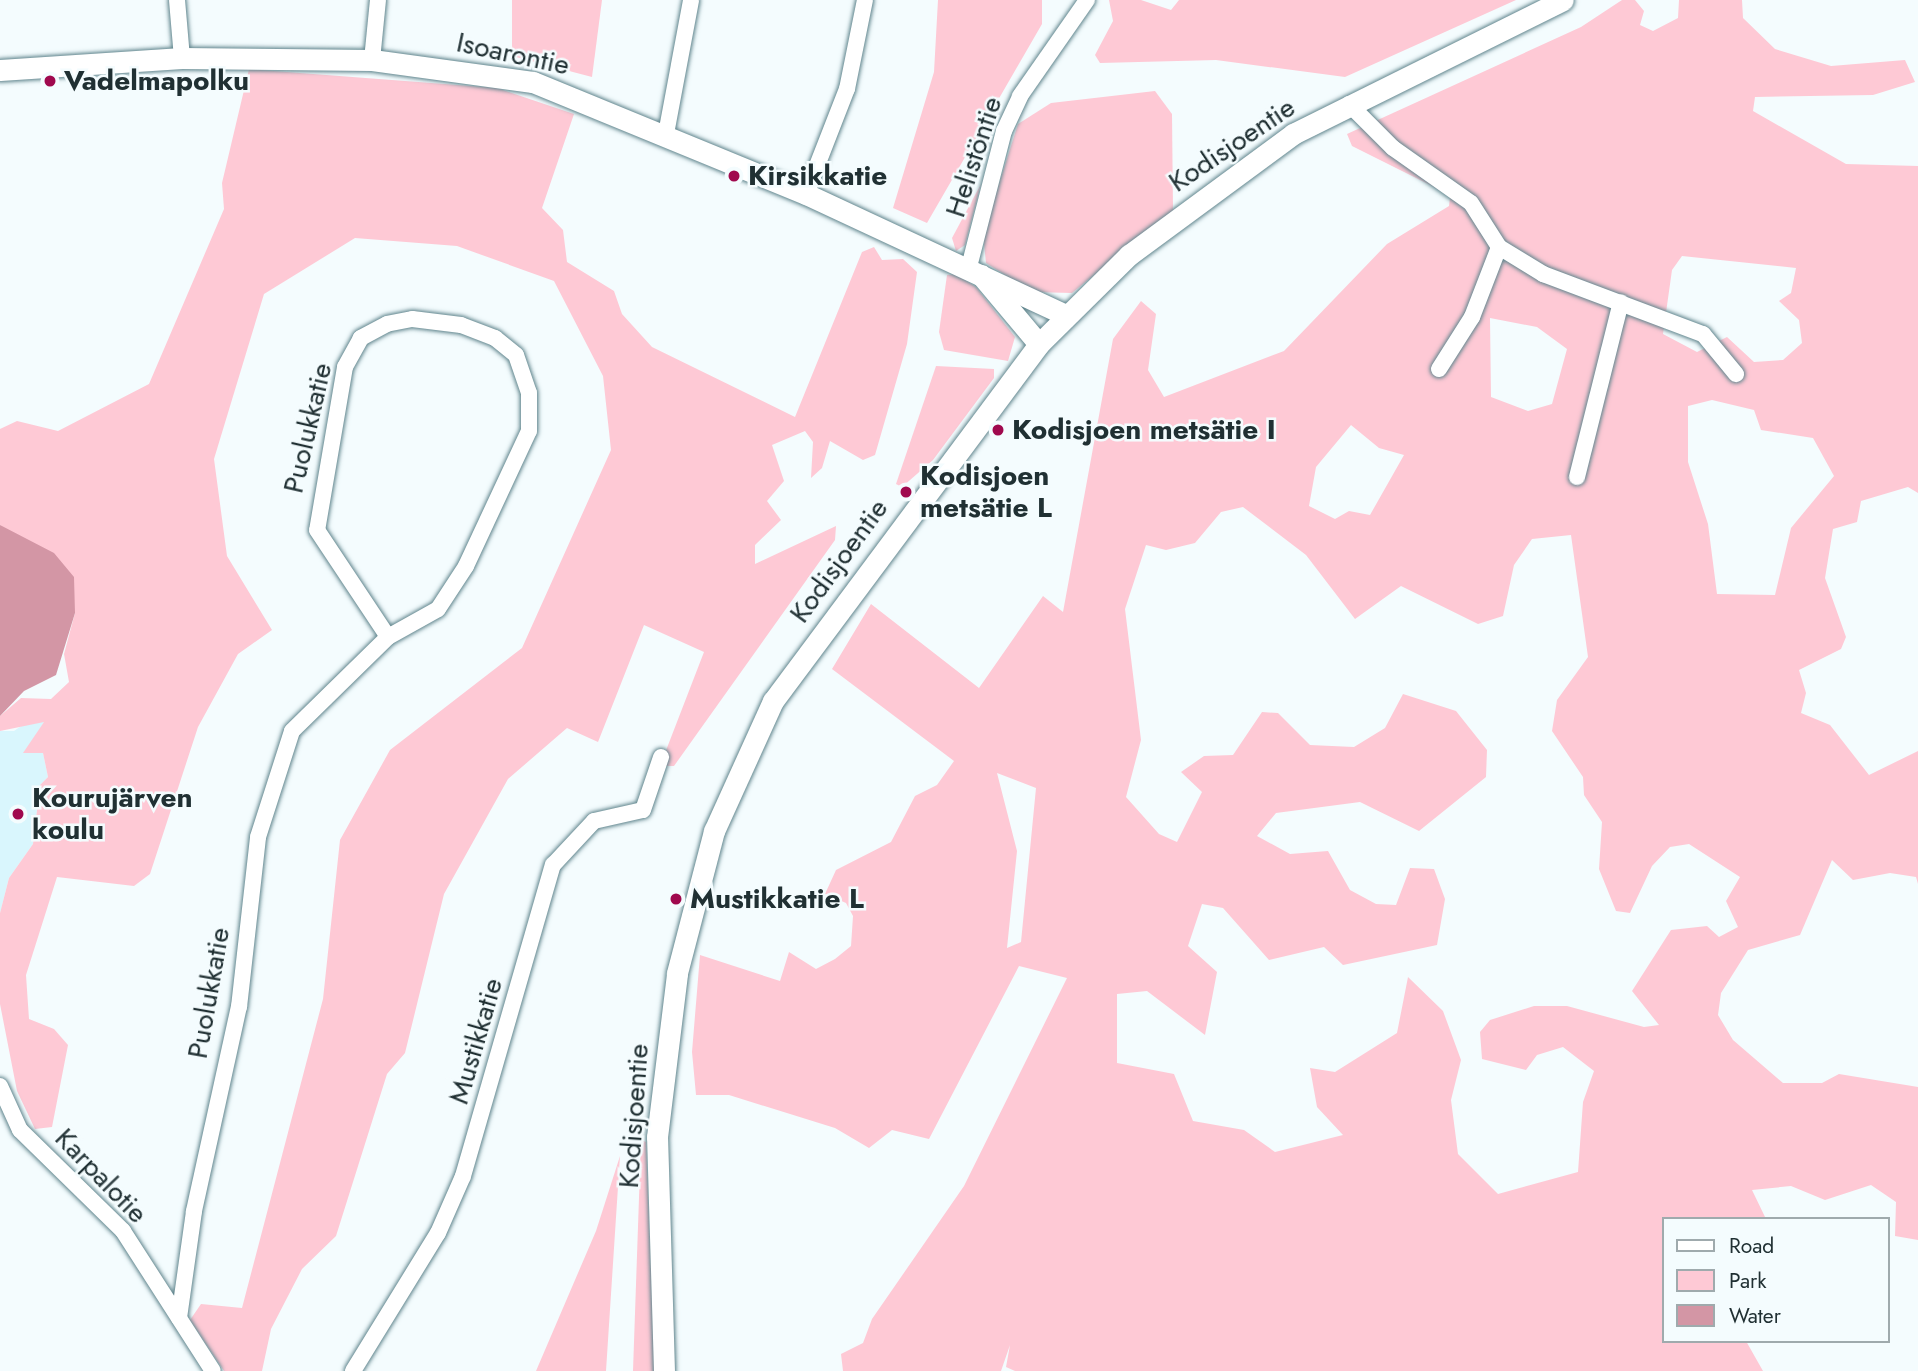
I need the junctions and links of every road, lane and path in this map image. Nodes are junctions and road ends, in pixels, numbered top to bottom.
1 (177, 0) edge
2 (378, 0) edge
3 (691, 0) edge
4 (865, 0) edge
5 (1087, 0) edge
6 (1563, 0) edge
7 (182, 58) junction
8 (372, 61) junction
9 (0, 70) edge
10 (1349, 104) junction
11 (666, 134) junction
12 (806, 194) junction
13 (1499, 247) junction
14 (973, 269) junction
15 (1621, 302) junction
16 (1066, 315) junction
17 (1039, 344) junction
18 (1439, 369) dead end
19 (1736, 374) dead end
20 (1577, 477) dead end
21 (388, 637) junction
22 (661, 757) dead end
23 (0, 1086) edge
24 (179, 1318) junction
25 (213, 1371) edge
26 (353, 1371) edge
27 (664, 1371) edge

1 - 7 street
2 - 8 street
3 - 11 street
4 - 12 street
5 - 14 street, Helistöntie
6 - 10 street, Kodisjoentie
7 - 8 street, Isoarontie
7 - 9 street, Isoarontie
8 - 11 street, Isoarontie
10 - 13 street
10 - 16 street, Kodisjoentie
11 - 12 street, Isoarontie
12 - 14 street, Isoarontie
13 - 15 street
13 - 18 street
14 - 16 street, Isoarontie
14 - 17 street, Isoarontie
15 - 19 street
15 - 20 street
16 - 17 street, Kodisjoentie
17 - 27 street, Kodisjoentie
21 - 21 street, Puolukkatie
21 - 24 street, Puolukkatie
22 - 26 street, Mustikkatie
23 - 24 street, Karpalotie
24 - 25 street, Karpalotie

